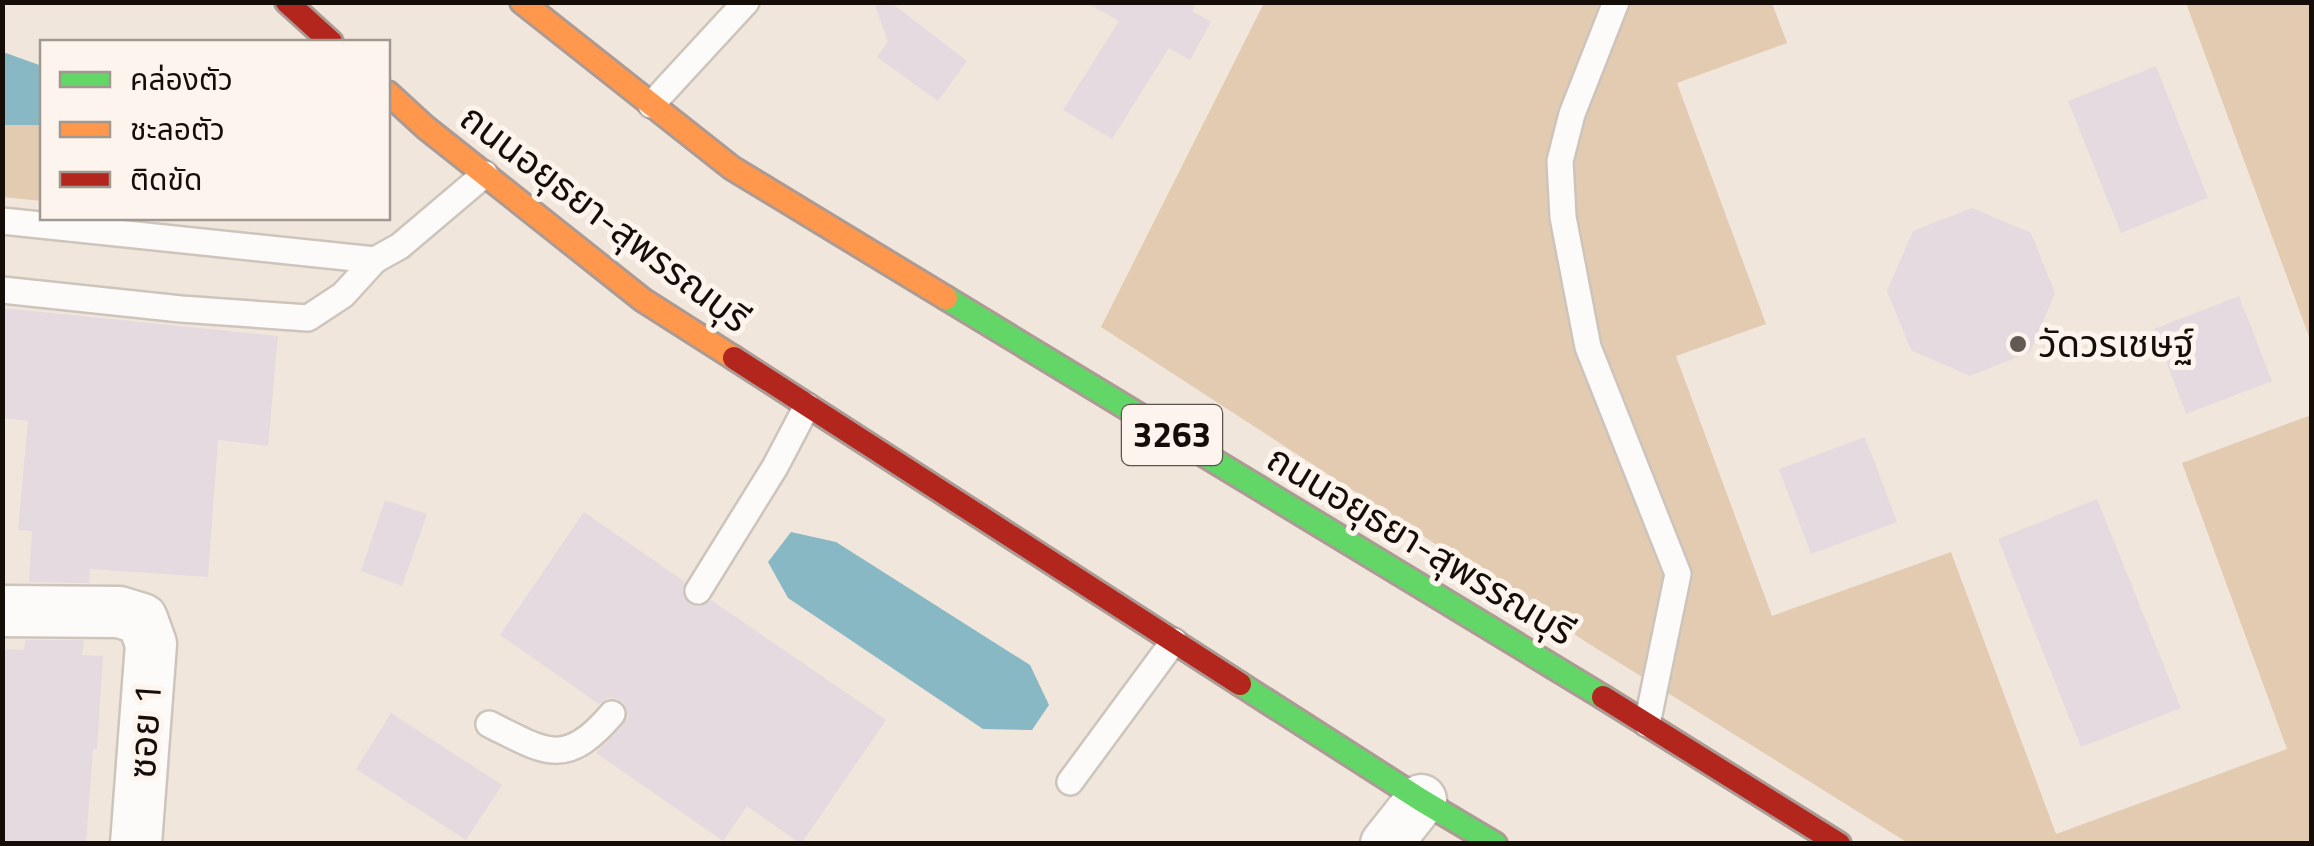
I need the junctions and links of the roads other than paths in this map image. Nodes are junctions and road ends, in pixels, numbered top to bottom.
1 (287, 2) edge
2 (522, 2) edge
3 (746, 2) edge
4 (1616, 2) edge
5 (329, 40) edge
6 (390, 95) edge
7 (652, 105) junction
8 (485, 174) junction
9 (2, 221) edge
10 (376, 260) junction
11 (2, 290) edge
12 (807, 406) junction
13 (698, 591) dead end
14 (2, 611) edge
15 (1174, 641) junction
16 (612, 714) dead end
17 (489, 724) dead end
18 (1647, 724) junction
19 (1070, 782) dead end
20 (1421, 800) junction
21 (136, 844) edge
22 (1386, 844) edge
23 (1494, 844) edge
24 (1839, 844) edge

1 - 5 main road
2 - 7 main road, ถนนอยุธยา-สุพรรณบุรี / 3263
3 - 7 lane
4 - 18 lane
6 - 8 main road, ถนนอยุธยา-สุพรรณบุรี
7 - 18 main road, ถนนอยุธยา-สุพรรณบุรี / 3263
8 - 10 lane
8 - 12 main road, ถนนอยุธยา-สุพรรณบุรี
9 - 10 lane
10 - 11 lane
12 - 13 lane
12 - 15 main road, ถนนอยุธยา-สุพรรณบุรี
14 - 21 street, ซอย 1
15 - 19 lane
15 - 20 main road, ถนนอยุธยา-สุพรรณบุรี
16 - 17 lane
18 - 24 main road, ถนนอยุธยา-สุพรรณบุรี / 3263
20 - 22 street
20 - 23 main road, ถนนอยุธยา-สุพรรณบุรี

